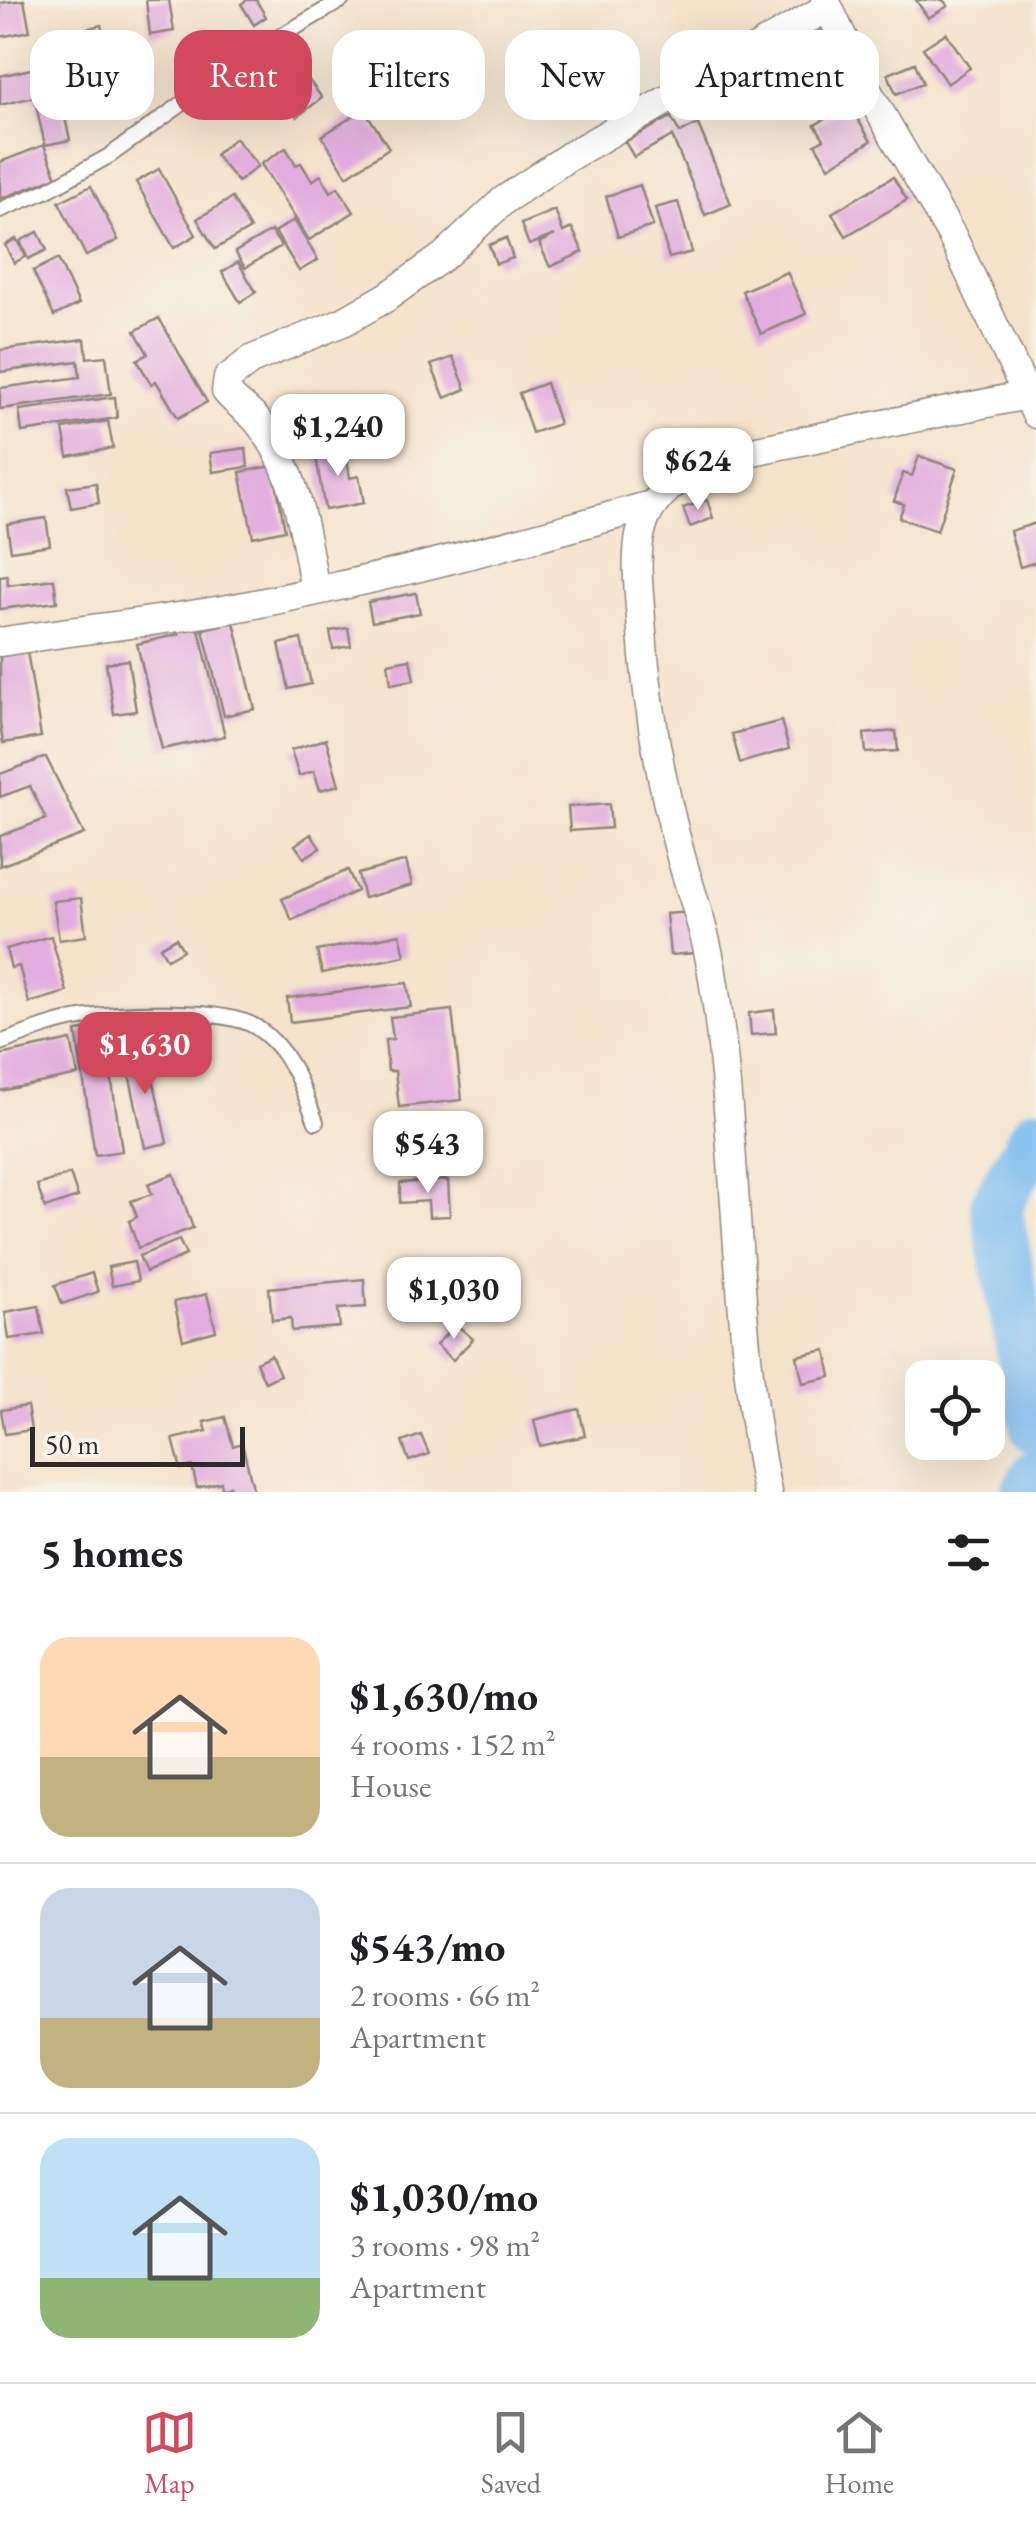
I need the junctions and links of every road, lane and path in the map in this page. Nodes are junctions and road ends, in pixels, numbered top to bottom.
1 (342, 0) edge
2 (827, 3) edge
3 (0, 210) edge
4 (1033, 401) edge
5 (651, 505) junction
6 (315, 591) junction
7 (0, 642) edge
8 (0, 1043) edge
9 (316, 1122) dead end
10 (767, 1492) edge

1 - 3 lane
2 - 4 street
2 - 6 street
4 - 5 street
5 - 6 street
5 - 10 street
6 - 7 street
8 - 9 lane

